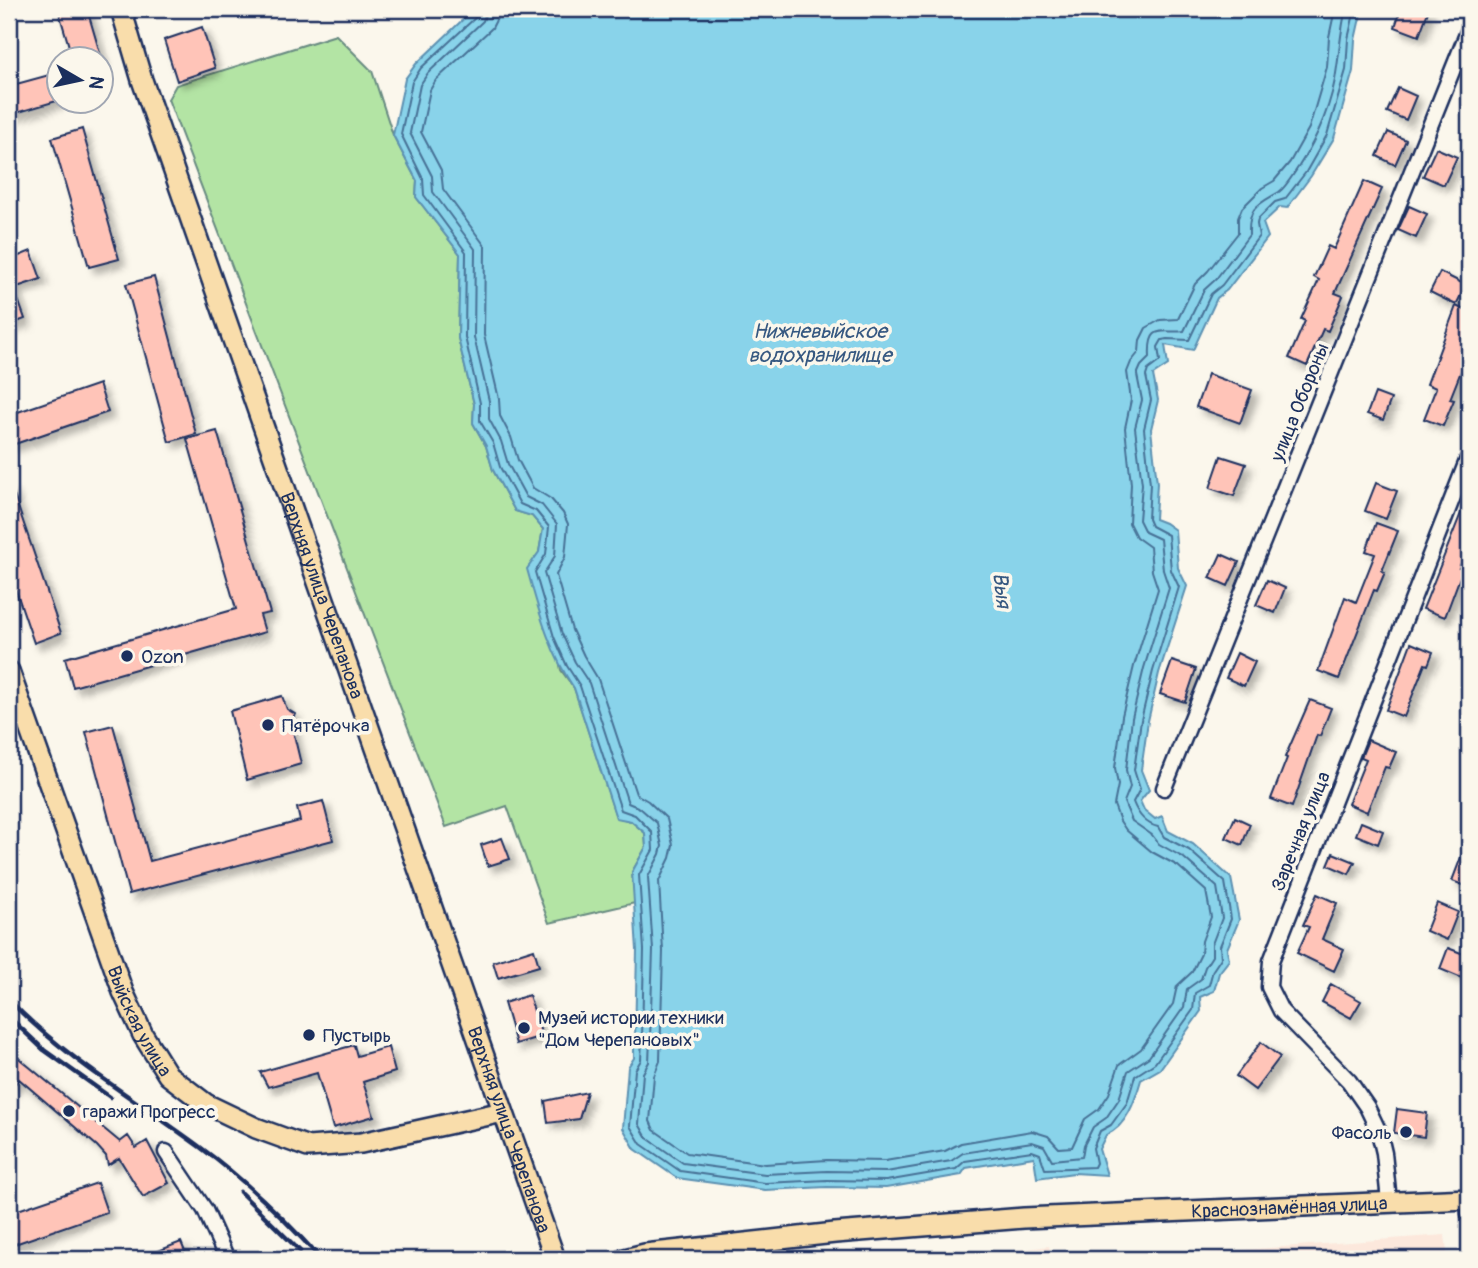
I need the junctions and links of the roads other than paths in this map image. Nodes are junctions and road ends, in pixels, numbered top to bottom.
1 (121, 9) edge
2 (1469, 29) edge
3 (1469, 456) edge
4 (9, 671) edge
5 (1164, 788) dead end
6 (503, 1112) junction
7 (166, 1152) dead end
8 (1469, 1199) edge
9 (1389, 1201) junction
10 (1469, 1214) edge
11 (227, 1259) edge
12 (555, 1259) edge
13 (625, 1259) edge

1 - 6 main road, Верхняя улица Черепанова
2 - 5 street, улица Обороны
3 - 9 street, Заречная улица
4 - 6 main road, Выйская улица
6 - 12 main road, Верхняя улица Черепанова
7 - 11 street
8 - 9 main road, Краснознамённая улица
8 - 10 street
9 - 13 main road, Краснознамённая улица

